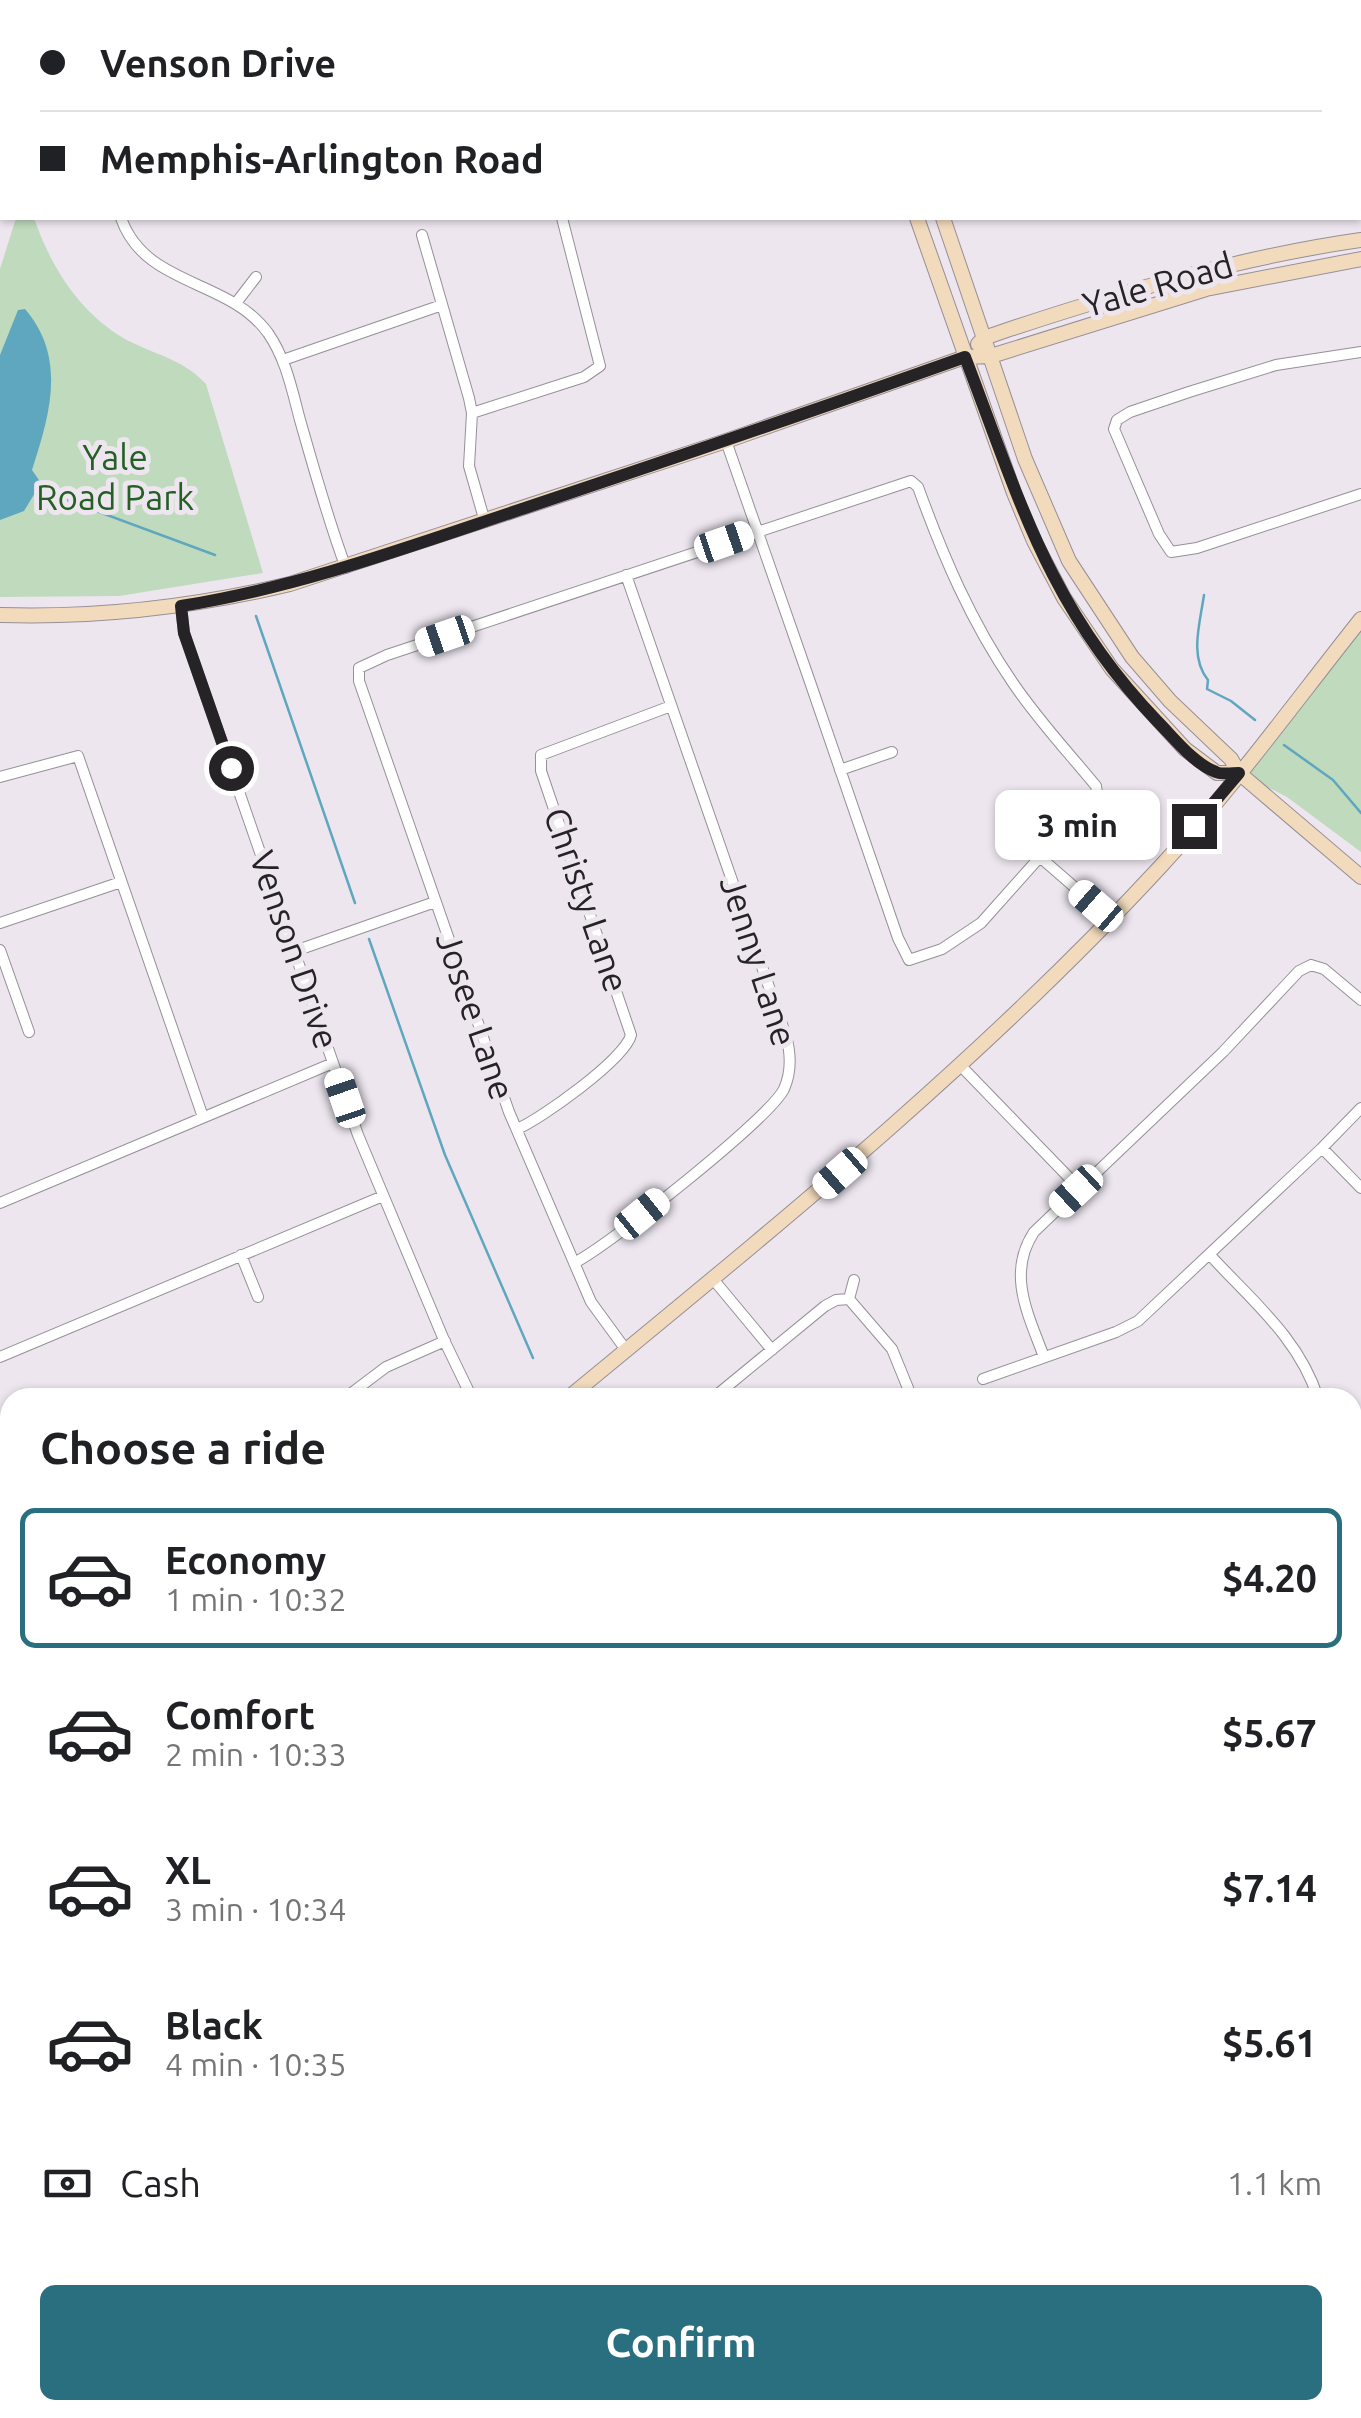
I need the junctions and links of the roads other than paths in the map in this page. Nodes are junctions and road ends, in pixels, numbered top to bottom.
1 (122, 220) edge
2 (563, 220) edge
3 (918, 220) edge
4 (943, 220) edge
5 (422, 235) dead end
6 (1361, 240) edge
7 (1361, 258) edge
8 (256, 277) dead end
9 (236, 302) junction
10 (442, 306) junction
11 (984, 338) junction
12 (1361, 352) edge
13 (991, 356) junction
14 (965, 357) junction
15 (282, 360) junction
16 (472, 414) junction
17 (726, 442) junction
18 (1361, 494) edge
19 (485, 522) junction
20 (757, 530) junction
21 (346, 568) junction
22 (626, 575) junction
23 (1084, 586) junction
24 (1064, 598) junction
25 (181, 606) junction
26 (0, 615) edge
27 (1361, 619) edge
28 (671, 706) junction
29 (892, 752) dead end
30 (840, 770) junction
31 (1239, 773) junction
32 (0, 777) edge
33 (1042, 858) junction
34 (1361, 877) edge
35 (120, 882) junction
36 (435, 902) junction
37 (1111, 919) junction
38 (0, 923) edge
39 (0, 950) edge
40 (295, 951) junction
41 (1361, 1000) edge
42 (28, 1032) dead end
43 (333, 1063) junction
44 (960, 1065) junction
45 (1361, 1108) edge
46 (203, 1117) junction
47 (517, 1129) junction
48 (1322, 1148) junction
49 (1079, 1188) junction
50 (1361, 1188) edge
51 (382, 1196) junction
52 (0, 1203) edge
53 (1210, 1255) junction
54 (241, 1256) junction
55 (574, 1263) junction
56 (713, 1278) junction
57 (854, 1280) dead end
58 (258, 1297) dead end
59 (848, 1299) junction
60 (444, 1341) junction
61 (626, 1350) junction
62 (772, 1350) junction
63 (0, 1357) edge
64 (1044, 1357) junction
65 (983, 1379) dead end
66 (358, 1388) edge
67 (467, 1388) edge
68 (580, 1388) edge
69 (725, 1388) edge
70 (908, 1388) edge
71 (1315, 1388) edge

1 - 9 street
2 - 16 street
3 - 14 main road
4 - 11 main road
5 - 10 street
6 - 11 main road, Yale Road
7 - 13 main road, Yale Road
8 - 9 street
9 - 15 street
10 - 15 street
10 - 16 street
11 - 13 main road
11 - 14 main road, Yale Road
12 - 18 street
13 - 14 main road, Yale Road
13 - 23 main road
14 - 17 main road, Yale Road
14 - 24 main road
15 - 21 street
16 - 19 street
17 - 19 main road, Yale Road
17 - 20 street
19 - 21 main road, Yale Road
20 - 22 street
20 - 30 street
20 - 33 street
21 - 25 main road, Yale Road
22 - 28 street, Jenny Lane
22 - 36 street, Josee Lane
23 - 24 main road
23 - 31 main road
24 - 31 main road
25 - 26 main road, Yale Road
25 - 40 street, Venson Drive
27 - 31 main road
28 - 47 street, Christy Lane
28 - 55 street, Jenny Lane
29 - 30 street
30 - 33 street
31 - 34 main road
31 - 37 main road
32 - 35 street
33 - 37 street
35 - 38 street
35 - 46 street
36 - 40 street
36 - 47 street, Josee Lane
37 - 44 main road
39 - 42 street
40 - 43 street, Venson Drive
41 - 49 street
43 - 46 street
43 - 51 street, Venson Drive
44 - 49 street
44 - 56 main road
45 - 48 street
46 - 52 street
47 - 55 street, Josee Lane
48 - 50 street
48 - 53 street
49 - 64 street
51 - 54 street
51 - 60 street, Venson Drive
53 - 64 street
53 - 71 street
54 - 58 street
54 - 63 street
55 - 61 street, Josee Lane
56 - 61 main road
56 - 62 street
57 - 59 street
59 - 62 street
59 - 70 street
60 - 66 street
60 - 67 street, Venson Drive
61 - 68 main road
62 - 69 street
64 - 65 street

